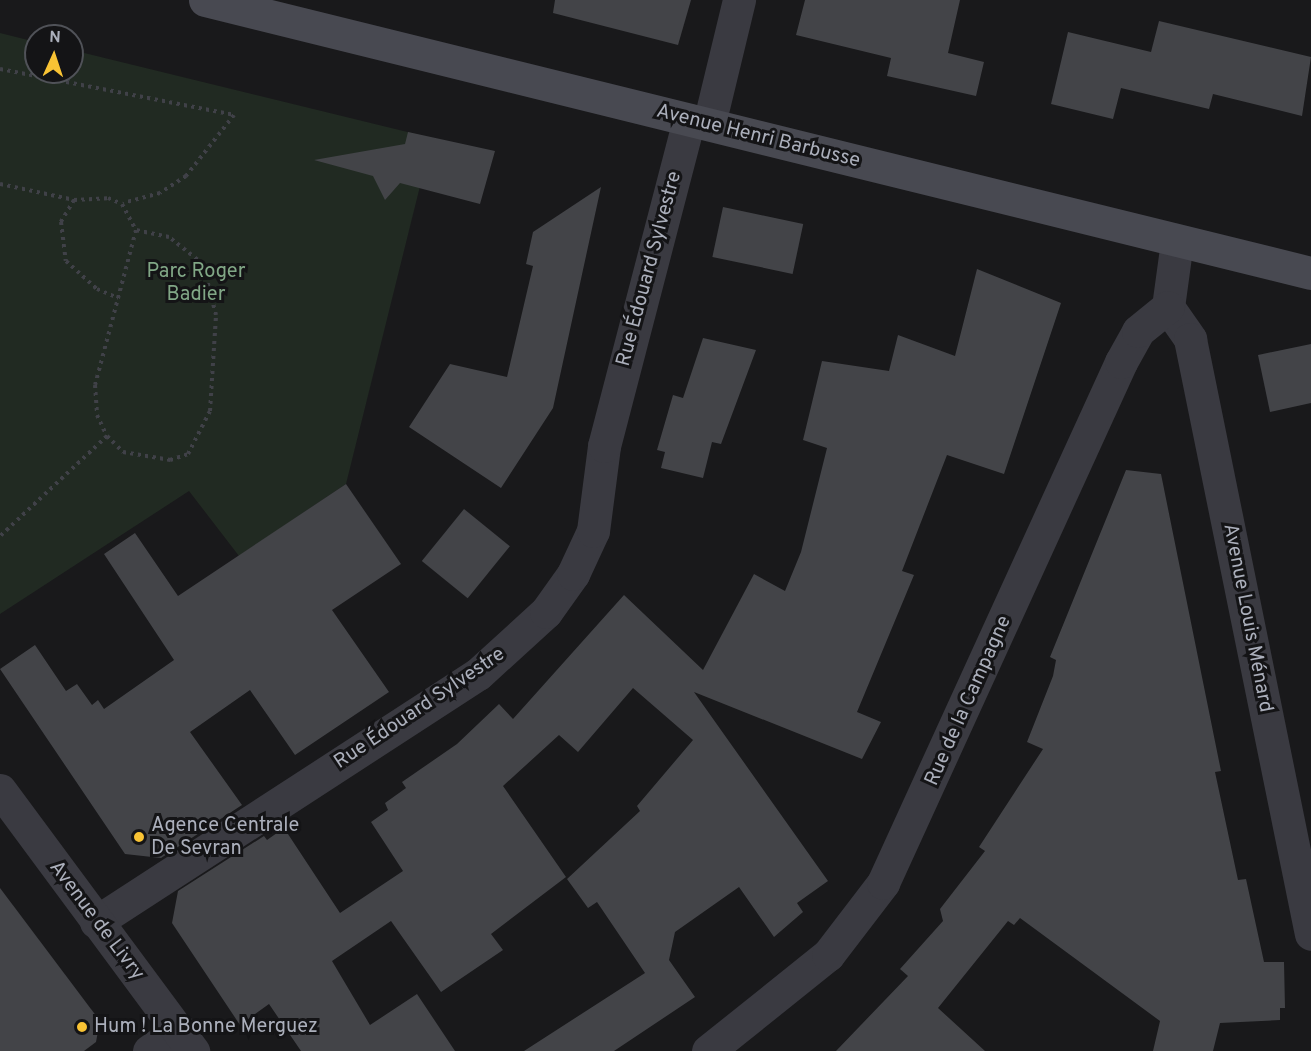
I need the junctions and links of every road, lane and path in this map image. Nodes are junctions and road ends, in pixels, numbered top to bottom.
1 (206, 0) edge
2 (739, 0) edge
3 (0, 69) edge
4 (699, 122) junction
5 (0, 184) edge
6 (74, 200) junction
7 (122, 204) junction
8 (136, 230) junction
9 (1177, 241) junction
10 (1311, 273) edge
11 (118, 298) junction
12 (1168, 307) junction
13 (108, 436) junction
14 (0, 536) edge
15 (0, 790) edge
16 (96, 922) junction
17 (1311, 934) edge
18 (186, 1040) edge
19 (149, 1051) edge
20 (708, 1051) edge

1 - 4 main road, Avenue Henri Barbusse
2 - 4 street, Rue Édouard Sylvestre
3 - 7 path
4 - 9 main road, Avenue Henri Barbusse
4 - 16 street, Rue Édouard Sylvestre
5 - 6 path
6 - 7 path
6 - 11 path
7 - 8 path
8 - 11 path
8 - 13 path
9 - 10 main road, Avenue Henri Barbusse
9 - 12 street
11 - 13 path
12 - 17 street, Avenue Louis Ménard
12 - 20 street, Rue de la Campagne
13 - 14 path
15 - 16 street, Avenue de Livry
16 - 18 street, Avenue de Livry
18 - 19 street

